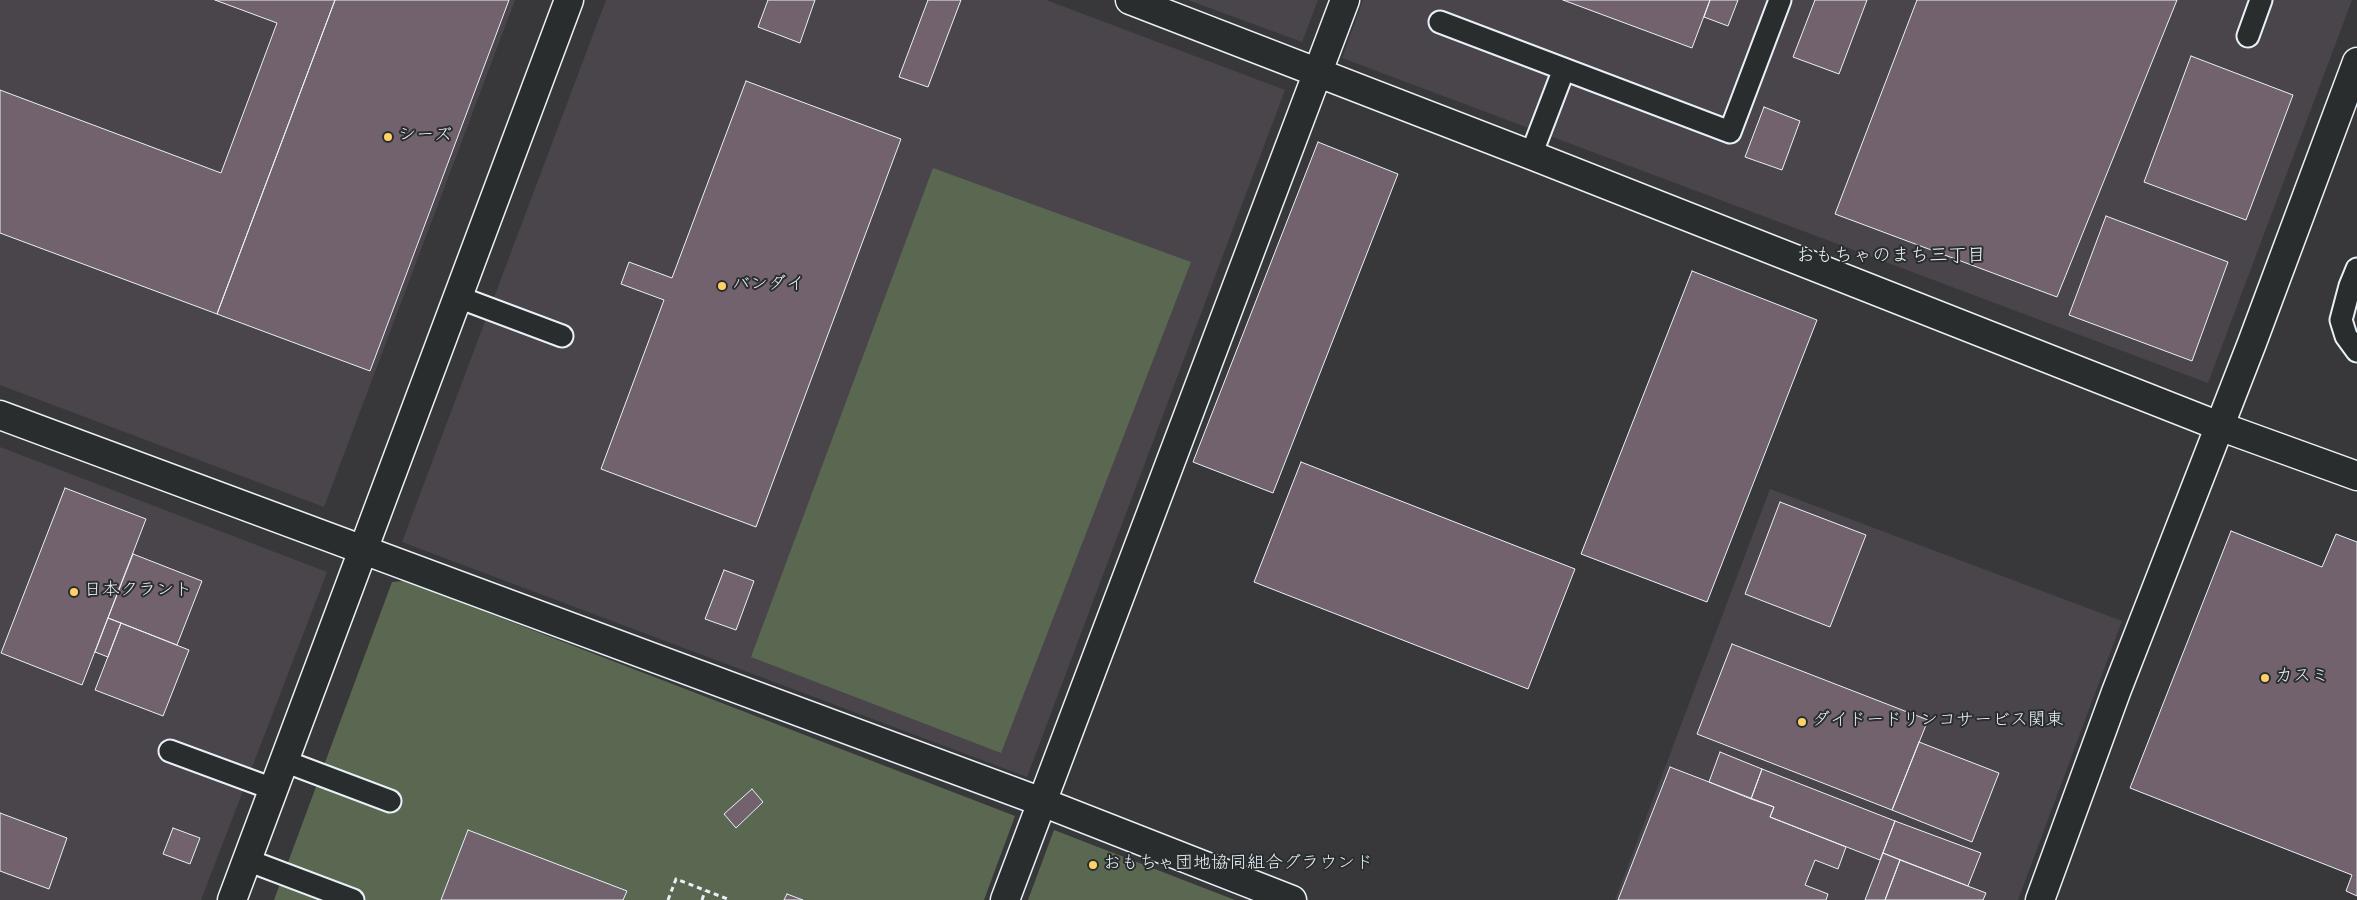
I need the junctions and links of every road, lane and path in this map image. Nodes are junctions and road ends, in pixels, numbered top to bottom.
1 (569, 0) edge
2 (1130, 0) edge
3 (1345, 0) edge
4 (1780, 0) edge
5 (2261, 0) edge
6 (1440, 22) dead end
7 (2248, 36) dead end
8 (2357, 62) edge
9 (1564, 69) junction
10 (1318, 73) junction
11 (1531, 155) junction
12 (2357, 269) edge
13 (458, 297) junction
14 (562, 336) dead end
15 (2357, 351) edge
16 (0, 415) edge
17 (2219, 426) junction
18 (2357, 476) edge
19 (362, 550) junction
20 (170, 752) dead end
21 (284, 761) junction
22 (273, 789) junction
23 (390, 801) dead end
24 (1042, 802) junction
25 (247, 860) junction
26 (706, 891) junction
27 (232, 900) edge
28 (353, 900) edge
29 (668, 900) edge
30 (702, 900) edge
31 (730, 900) edge
32 (1006, 900) edge
33 (1292, 900) edge
34 (2040, 900) edge

1 - 13 street
2 - 10 street
3 - 10 street
4 - 9 lane
5 - 7 lane
6 - 9 lane
8 - 17 street
9 - 11 lane
10 - 11 street
10 - 24 street
11 - 17 street
12 - 15 lane
13 - 14 lane
13 - 19 street
16 - 19 street
17 - 18 street
17 - 34 street
19 - 21 street
19 - 24 street
20 - 22 lane
21 - 22 street
21 - 23 lane
22 - 25 street
24 - 32 street
24 - 33 street
25 - 27 street
25 - 28 lane
26 - 29 path
26 - 30 path
26 - 31 path

